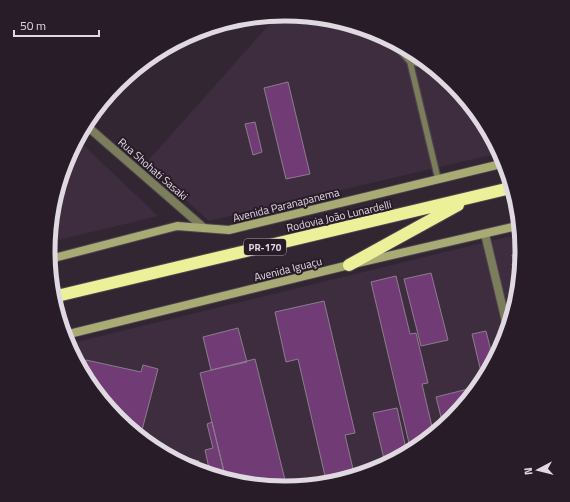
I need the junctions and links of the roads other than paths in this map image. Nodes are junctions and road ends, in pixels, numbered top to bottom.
1 (403, 54) edge
2 (410, 62) junction
3 (417, 63) edge
4 (90, 129) edge
5 (498, 165) edge
6 (438, 179) junction
7 (506, 189) edge
8 (474, 197) junction
9 (514, 227) edge
10 (204, 228) junction
11 (485, 234) junction
12 (55, 258) edge
13 (349, 265) junction
14 (59, 296) edge
15 (505, 318) edge
16 (71, 334) edge

1 - 2 lane
2 - 3 lane
2 - 6 lane
4 - 10 street, Rua Shohati Sasaki
5 - 6 street, Avenida Paranapanema
6 - 10 street, Avenida Paranapanema
7 - 8 highway, Rodovia João Lunardelli / PR-170
8 - 13 highway
8 - 14 highway, Rodovia João Lunardelli / PR-170
9 - 11 street, Avenida Iguaçu
10 - 12 street, Avenida Paranapanema
11 - 13 street, Avenida Iguaçu
11 - 15 street
13 - 16 street, Avenida Iguaçu

